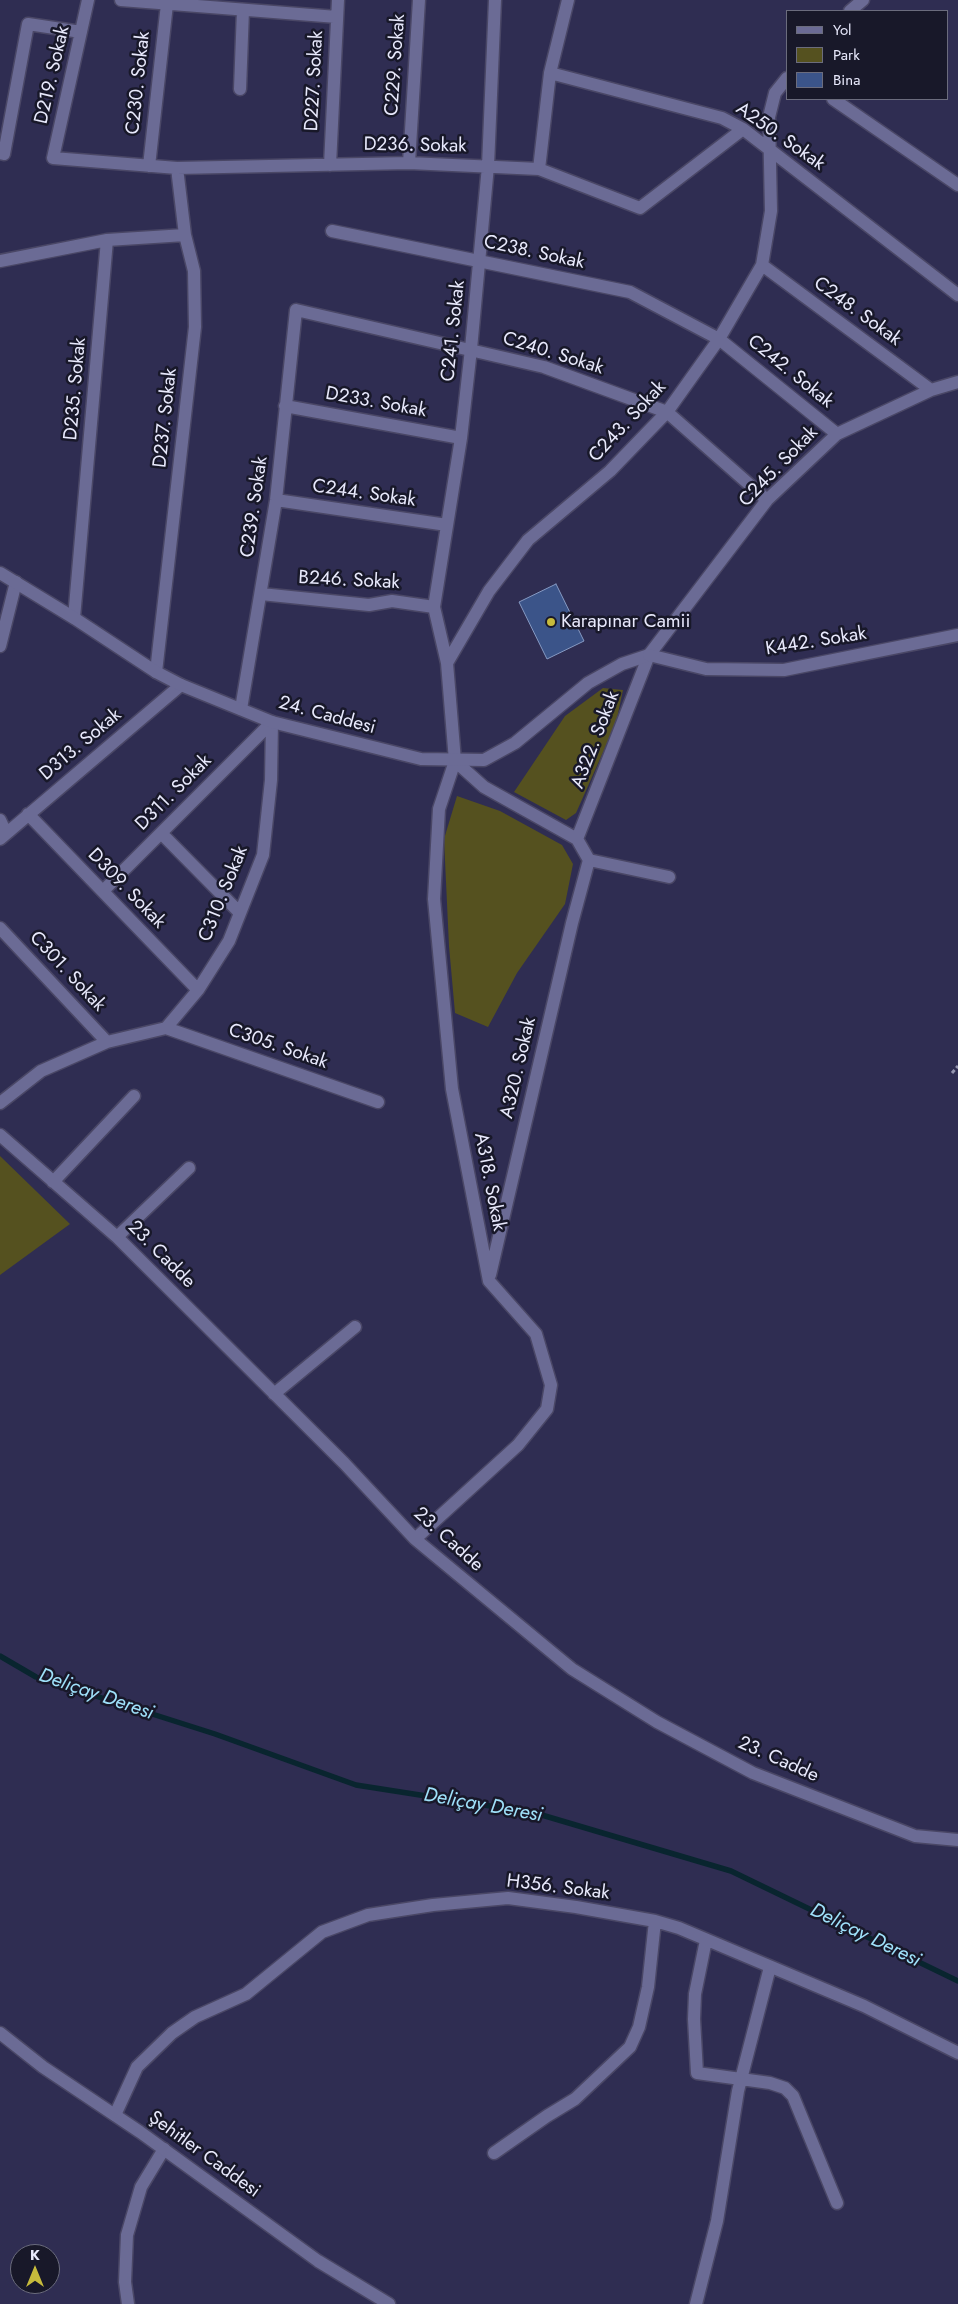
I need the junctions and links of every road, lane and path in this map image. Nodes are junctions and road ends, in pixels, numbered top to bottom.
1 (88, 0) edge
2 (121, 0) edge
3 (294, 0) edge
4 (338, 0) edge
5 (419, 0) edge
6 (495, 0) edge
7 (568, 0) edge
8 (863, 0) edge
9 (167, 4) junction
10 (243, 10) junction
11 (851, 10) edge
12 (296, 14) junction
13 (337, 18) junction
14 (82, 32) junction
15 (550, 73) junction
16 (786, 79) edge
17 (240, 89) dead end
18 (834, 100) edge
19 (743, 129) junction
20 (771, 150) junction
21 (0, 153) edge
22 (53, 158) joint
23 (409, 163) junction
24 (330, 165) junction
25 (149, 166) junction
26 (488, 166) junction
27 (177, 168) junction
28 (539, 169) junction
29 (958, 185) edge
30 (332, 231) dead end
31 (185, 235) junction
32 (107, 240) junction
33 (0, 261) edge
34 (480, 261) junction
35 (762, 265) junction
36 (958, 295) edge
37 (296, 310) joint
38 (719, 338) junction
39 (471, 349) junction
40 (958, 382) edge
41 (930, 390) junction
42 (286, 406) junction
43 (668, 412) junction
44 (837, 434) junction
45 (461, 438) junction
46 (276, 500) junction
47 (767, 500) junction
48 (447, 525) junction
49 (0, 573) edge
50 (16, 582) junction
51 (261, 594) junction
52 (434, 607) junction
53 (74, 618) junction
54 (958, 635) edge
55 (0, 646) edge
56 (649, 655) junction
57 (446, 663) junction
58 (156, 672) junction
59 (181, 685) junction
60 (241, 709) junction
61 (272, 722) junction
62 (455, 761) junction
63 (28, 814) junction
64 (0, 820) edge
65 (161, 833) junction
66 (3, 836) edge
67 (577, 839) junction
68 (589, 860) junction
69 (669, 876) dead end
70 (102, 891) junction
71 (240, 913) junction
72 (0, 928) edge
73 (198, 990) junction
74 (166, 1028) junction
75 (107, 1042) junction
76 (958, 1066) edge
77 (952, 1073) dead end
78 (134, 1096) dead end
79 (378, 1102) dead end
80 (0, 1103) edge
81 (0, 1135) edge
82 (189, 1168) dead end
83 (53, 1182) junction
84 (117, 1237) junction
85 (489, 1280) junction
86 (355, 1327) dead end
87 (274, 1394) junction
88 (415, 1539) junction
89 (958, 1840) edge
90 (655, 1921) junction
91 (706, 1940) junction
92 (770, 1967) junction
93 (0, 2033) edge
94 (958, 2054) edge
95 (741, 2078) junction
96 (115, 2115) junction
97 (164, 2149) junction
98 (494, 2153) dead end
99 (837, 2204) dead end
100 (128, 2304) edge
101 (389, 2304) edge
102 (696, 2304) edge

1 - 14 street, D219. Sokak
2 - 9 street
3 - 12 street
4 - 13 street, D227. Sokak
5 - 23 street, C229. Sokak
6 - 26 street, C241. Sokak
7 - 15 street
8 - 11 street
9 - 10 street
9 - 25 street, C230. Sokak
10 - 12 street
10 - 17 street
12 - 13 street
13 - 24 street, D227. Sokak
14 - 21 street
14 - 22 street, D219. Sokak
15 - 19 street, A250. Sokak
15 - 28 street
16 - 20 street, C243. Sokak
18 - 29 street
19 - 20 street, A250. Sokak
19 - 28 street, D236. Sokak
20 - 35 street, C243. Sokak
20 - 36 street, A250. Sokak
22 - 25 street, D236. Sokak
23 - 24 street, D236. Sokak
23 - 26 street, D236. Sokak
24 - 27 street, D236. Sokak
25 - 27 street, D236. Sokak
26 - 28 street, D236. Sokak
26 - 34 street, C241. Sokak
27 - 31 street, D237. Sokak
30 - 34 street, C238. Sokak
31 - 32 street
31 - 58 street, D237. Sokak
32 - 33 street
32 - 53 street, D235. Sokak
34 - 38 street, C238. Sokak
34 - 39 street, C241. Sokak
35 - 38 street, C243. Sokak
35 - 41 street, C248. Sokak
37 - 39 street, C240. Sokak
37 - 42 street, C239. Sokak
38 - 43 street, C243. Sokak
38 - 44 street, C242. Sokak
39 - 43 street, C240. Sokak
39 - 45 street, C241. Sokak
40 - 41 street, C245. Sokak
41 - 44 street, C245. Sokak
42 - 45 street, D233. Sokak
42 - 46 street, C239. Sokak
43 - 47 street, C240. Sokak
43 - 57 street, C243. Sokak
44 - 47 street, C245. Sokak
45 - 48 street, C241. Sokak
46 - 48 street, C244. Sokak
46 - 51 street, C239. Sokak
47 - 56 street, C245. Sokak
48 - 52 street, C241. Sokak
49 - 50 street, 24. Caddesi
50 - 53 street, 24. Caddesi
50 - 55 street
51 - 52 street, B246. Sokak
51 - 60 street, C239. Sokak
52 - 57 street, C241. Sokak
53 - 58 street, 24. Caddesi
54 - 56 street, K442. Sokak
56 - 62 street, 24. Caddesi
56 - 67 street, A322. Sokak
57 - 62 street
58 - 59 street, 24. Caddesi
59 - 60 street, 24. Caddesi
59 - 63 street, D313. Sokak
60 - 61 street, 24. Caddesi
61 - 62 street, 24. Caddesi
61 - 65 street, D311. Sokak
61 - 71 street, C310. Sokak
62 - 67 street
62 - 85 street, A318. Sokak
63 - 66 street, D313. Sokak
63 - 70 street, D309. Sokak
64 - 66 street
65 - 70 street, D311. Sokak
65 - 71 street
67 - 68 street
68 - 69 street
68 - 85 street, A320. Sokak
70 - 73 street, D309. Sokak
71 - 73 street, C310. Sokak
72 - 75 street, C301. Sokak
73 - 74 street, C310. Sokak
74 - 75 street
74 - 79 street, C305. Sokak
75 - 80 street
76 - 77 path
78 - 83 street
81 - 83 street, 23. Cadde
82 - 84 street
83 - 84 street, 23. Cadde
84 - 87 street, 23. Cadde
85 - 88 street
86 - 87 street
87 - 88 street, 23. Cadde
88 - 89 street, 23. Cadde
90 - 91 street, H356. Sokak
90 - 96 street, H356. Sokak
90 - 98 street
91 - 92 street, H356. Sokak
91 - 95 street
92 - 94 street, H356. Sokak
92 - 95 street
93 - 96 street, Şehitler Caddesi
95 - 99 street
95 - 102 street
96 - 97 street, Şehitler Caddesi
97 - 100 street
97 - 101 street, Şehitler Caddesi

